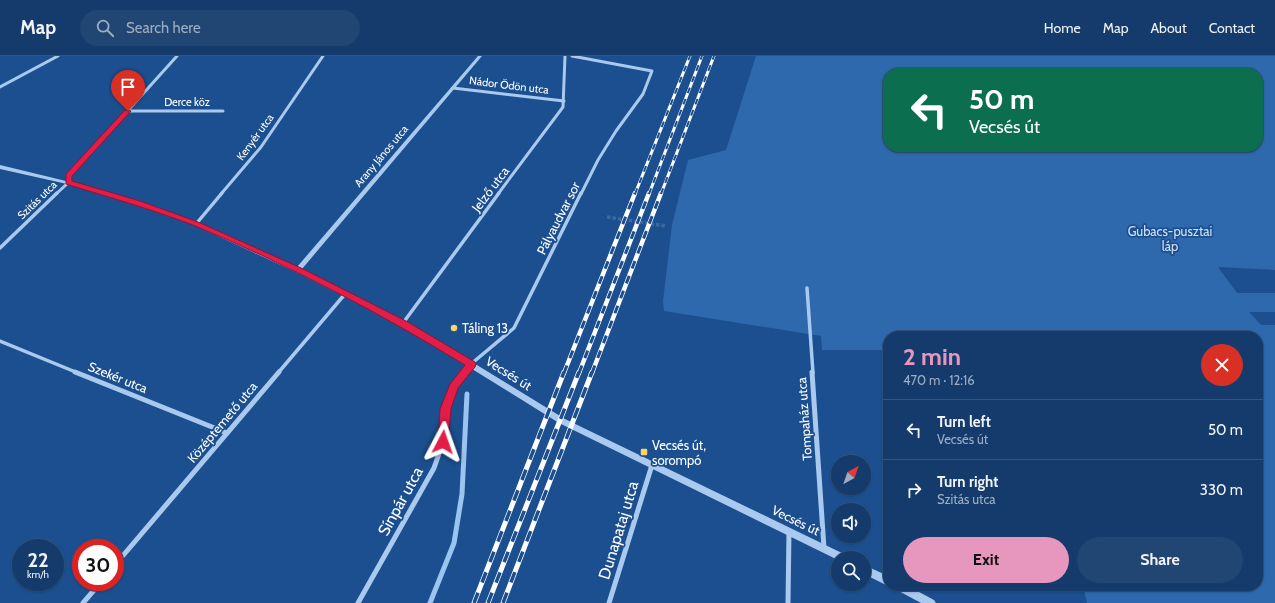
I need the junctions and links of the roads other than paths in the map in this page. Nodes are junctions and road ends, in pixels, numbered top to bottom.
1 (58, 56) edge
2 (178, 56) edge
3 (323, 56) edge
4 (480, 56) edge
5 (565, 56) edge
6 (572, 56) edge
7 (0, 87) edge
8 (453, 88) junction
9 (564, 101) junction
10 (128, 111) junction
11 (223, 111) dead end
12 (0, 167) edge
13 (68, 183) junction
14 (196, 224) junction
15 (0, 248) edge
16 (298, 270) junction
17 (807, 288) dead end
18 (345, 294) junction
19 (402, 323) junction
20 (0, 341) edge
21 (471, 364) junction
22 (227, 433) junction
23 (652, 465) junction
24 (789, 531) junction
25 (824, 548) junction
26 (831, 552) edge
27 (124, 554) edge
28 (871, 572) edge
29 (883, 578) edge
30 (93, 591) edge
31 (908, 591) edge
32 (83, 603) edge
33 (358, 603) edge
34 (609, 603) edge
35 (788, 603) edge
36 (931, 603) edge

1 - 7 street
2 - 10 street, Szitás utca
3 - 14 street, Kenyér utca
4 - 8 street, Arany János utca
5 - 9 street, Jelző utca
6 - 21 street, Pályaudvar sor
8 - 9 street, Nádor Ödön utca
8 - 16 street, Arany János utca
9 - 19 street, Jelző utca
10 - 11 street, Derce köz
10 - 13 street, Szitás utca
12 - 13 street, Vecsés út
13 - 14 street, Vecsés út
13 - 15 street, Szitás utca
14 - 16 street, Vecsés út
16 - 18 street, Vecsés út
17 - 25 street, Tompaház utca
18 - 19 street, Vecsés út
18 - 22 street, Középtemető utca
19 - 21 street, Vecsés út
20 - 22 street, Szekér utca
21 - 23 street, Vecsés út
21 - 33 street, Sínpár utca
22 - 27 street, Középtemető utca
23 - 24 street, Vecsés út
23 - 34 street, Dunapataj utca
24 - 25 street, Vecsés út
24 - 35 street
25 - 26 street, Vecsés út
28 - 29 street
30 - 32 street
31 - 36 street

